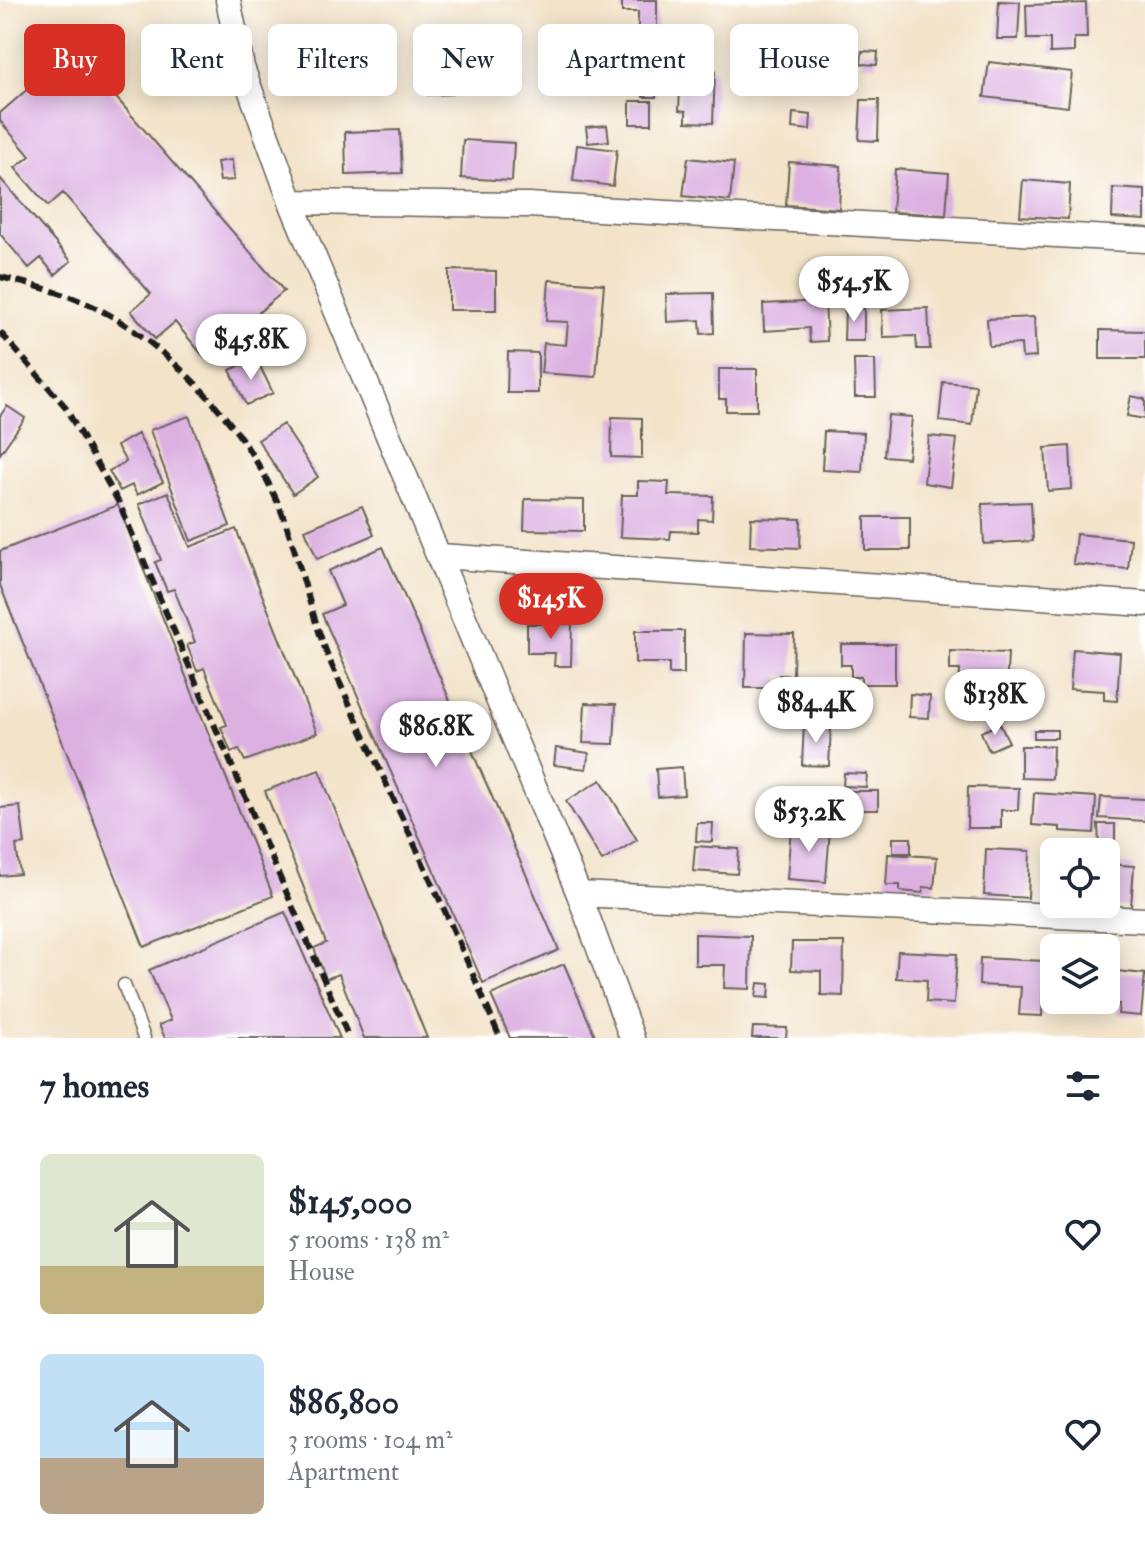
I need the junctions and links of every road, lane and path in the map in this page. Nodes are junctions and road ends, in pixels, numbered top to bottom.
1 (228, 0) edge
2 (291, 202) junction
3 (1145, 240) edge
4 (440, 556) junction
5 (1145, 604) edge
6 (579, 894) junction
7 (1145, 920) edge
8 (124, 985) dead end
9 (144, 1038) edge
10 (632, 1038) edge

1 - 2 street
2 - 3 street
2 - 4 street
4 - 5 street
4 - 6 street
6 - 7 street
6 - 10 street
8 - 9 lane

